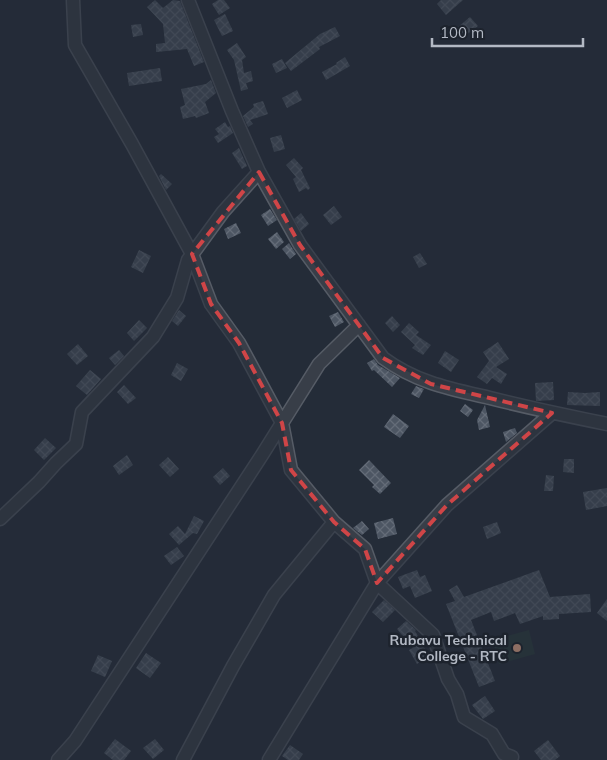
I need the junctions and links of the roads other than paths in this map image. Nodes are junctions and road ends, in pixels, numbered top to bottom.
1 (73, 0) edge
2 (188, 0) edge
3 (259, 172) junction
4 (192, 254) junction
5 (358, 325) junction
6 (607, 410) edge
7 (552, 412) junction
8 (282, 423) junction
9 (603, 423) edge
10 (0, 519) edge
11 (334, 522) junction
12 (377, 583) junction
13 (512, 757) dead end
14 (272, 759) edge
15 (58, 760) edge
16 (184, 760) edge

1 - 4 street
2 - 3 street
3 - 4 street
3 - 5 street
4 - 8 street
4 - 10 street
5 - 7 street
5 - 8 street
6 - 9 street
7 - 9 street
7 - 12 street
8 - 11 street
8 - 15 street
11 - 12 street
11 - 16 street
12 - 13 street
12 - 14 street

